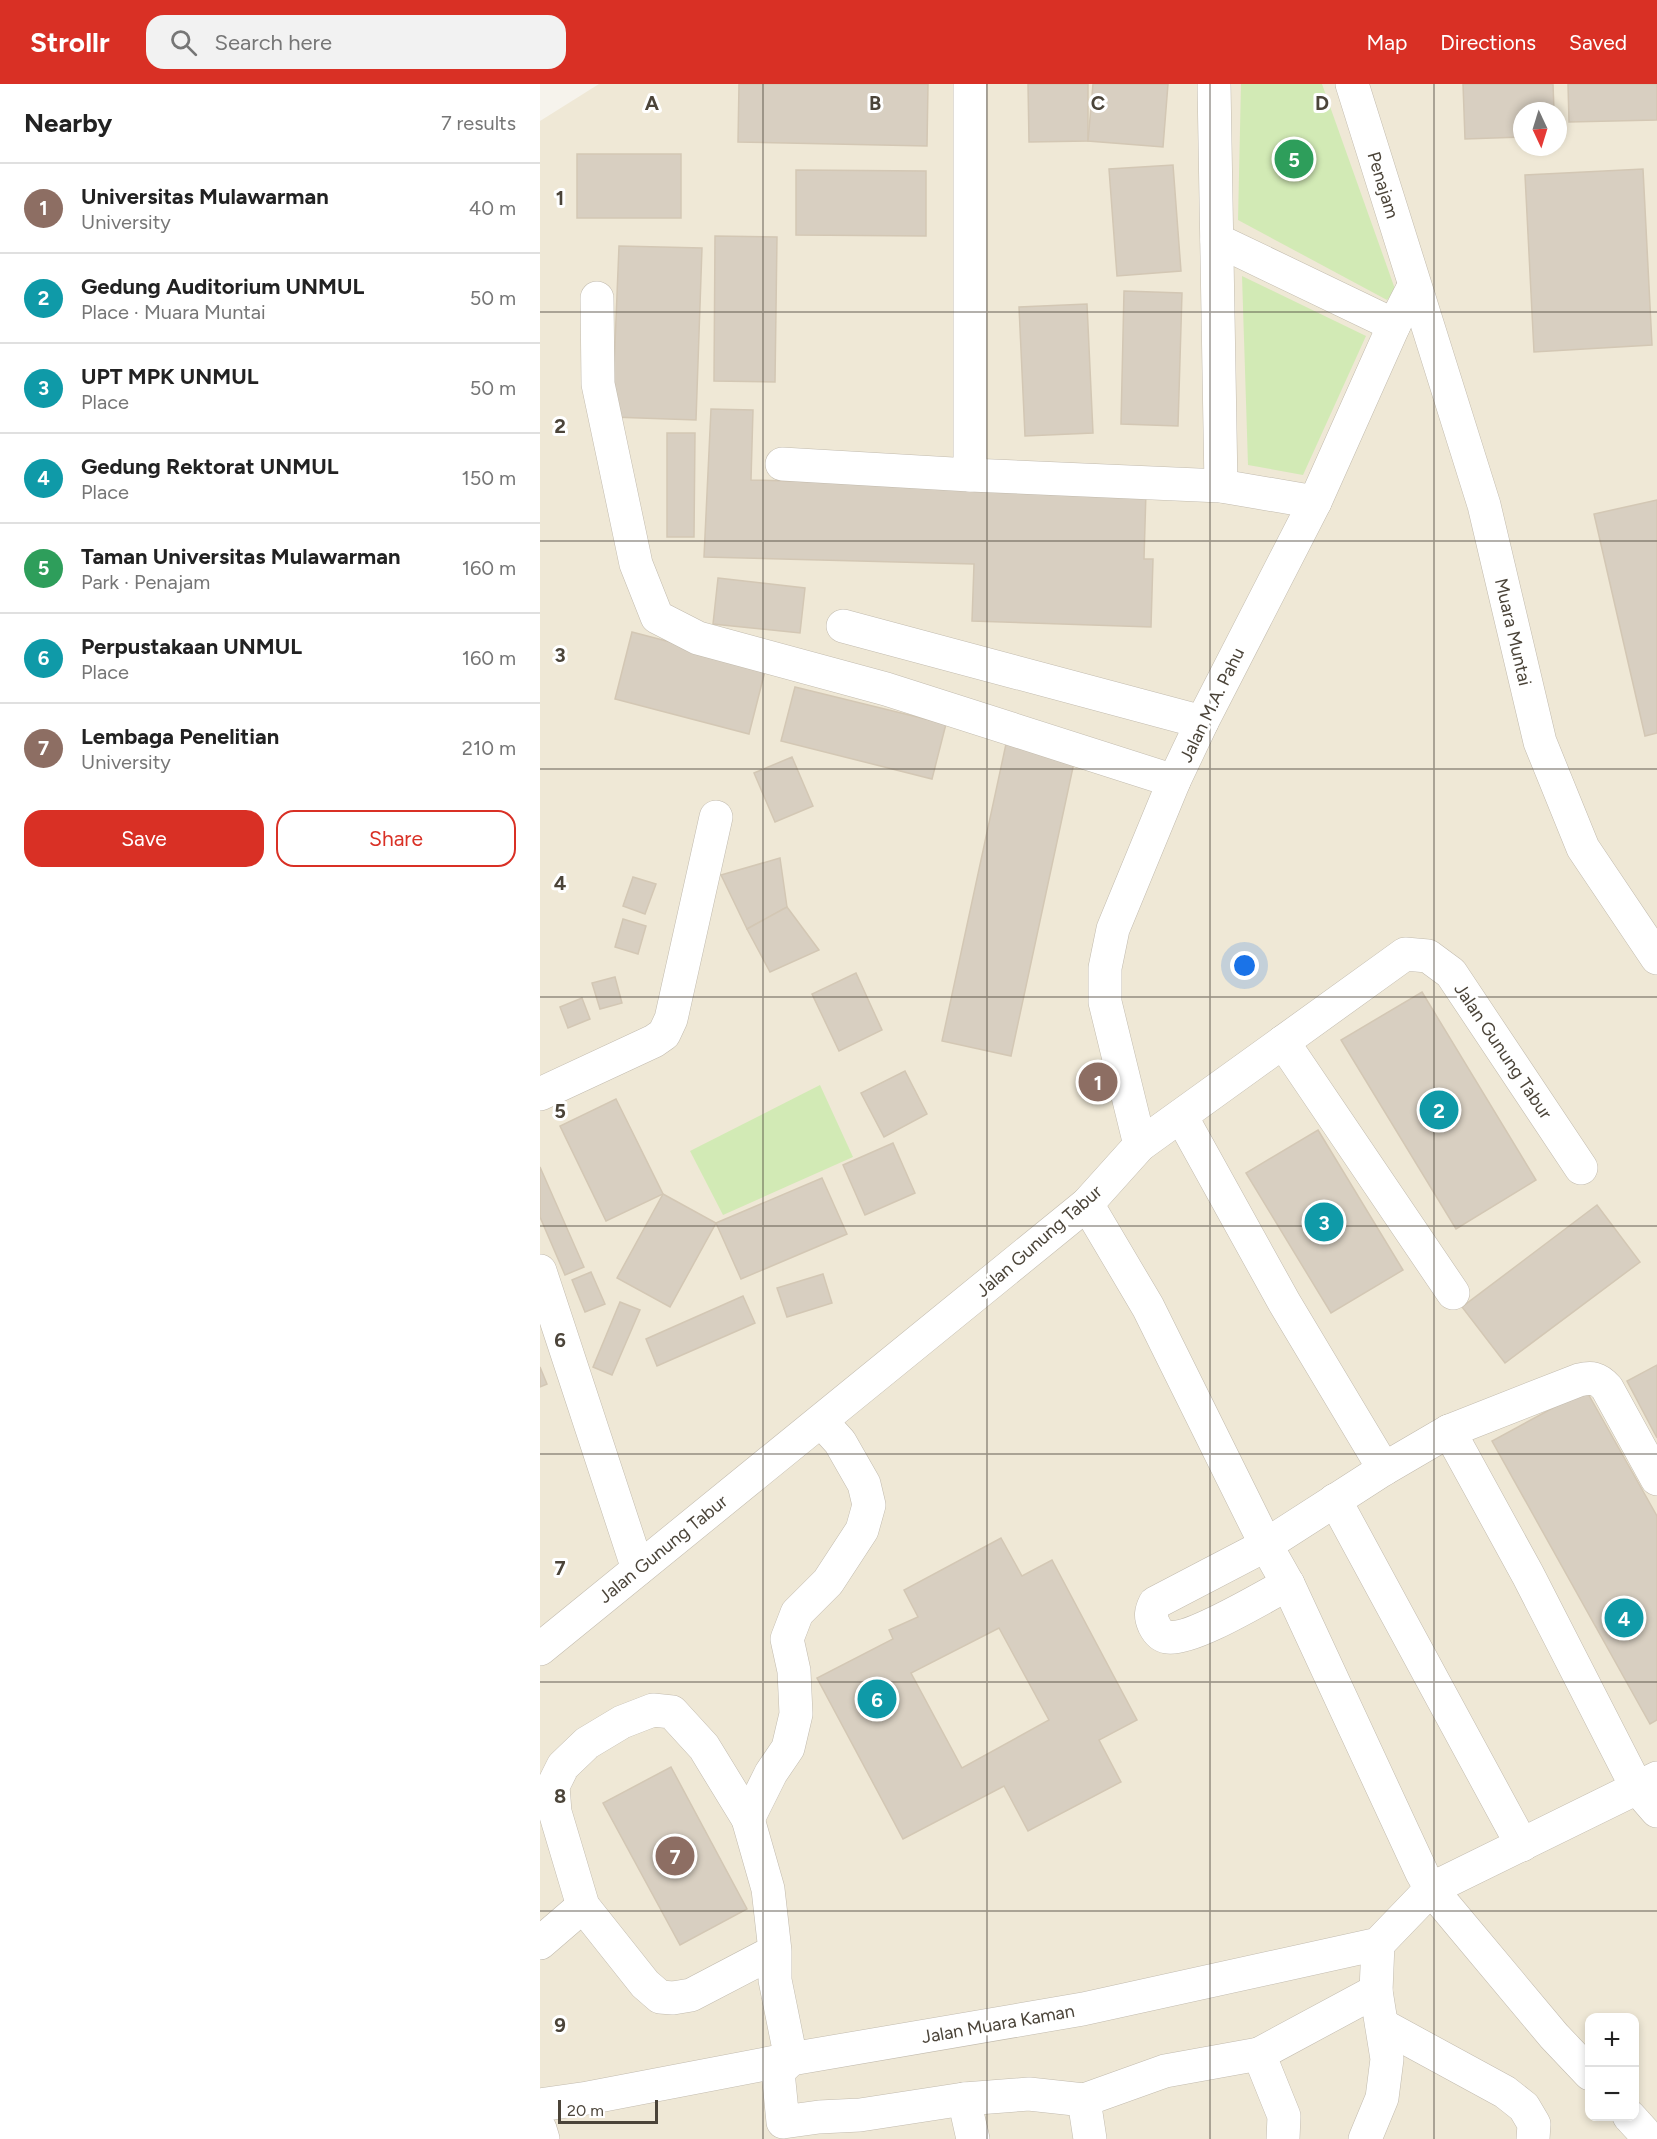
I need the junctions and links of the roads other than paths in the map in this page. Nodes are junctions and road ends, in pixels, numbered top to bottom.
1 (970, 84) edge
2 (1214, 84) edge
3 (1352, 84) edge
4 (1217, 240) junction
5 (1414, 286) junction
6 (597, 298) dead end
7 (1394, 325) junction
8 (782, 464) dead end
9 (969, 475) junction
10 (1221, 486) junction
11 (1315, 502) junction
12 (843, 626) dead end
13 (1202, 722) junction
14 (1174, 781) junction
15 (716, 818) dead end
16 (1657, 958) edge
17 (1283, 1042) junction
18 (540, 1094) edge
19 (1181, 1116) junction
20 (1140, 1145) junction
21 (1581, 1168) dead end
22 (1087, 1204) junction
23 (540, 1271) edge
24 (1454, 1293) dead end
25 (821, 1420) junction
26 (1449, 1431) junction
27 (1384, 1469) junction
28 (1657, 1479) edge
29 (1335, 1500) junction
30 (1266, 1545) junction
31 (638, 1569) junction
32 (1288, 1584) junction
33 (540, 1649) edge
34 (1650, 1792) edge
35 (748, 1818) junction
36 (1522, 1845) junction
37 (1431, 1889) junction
38 (583, 1906) junction
39 (540, 1943) edge
40 (1378, 1944) junction
41 (775, 1951) junction
42 (1376, 1991) junction
43 (1382, 2025) junction
44 (1259, 2054) junction
45 (791, 2059) junction
46 (1585, 2069) edge
47 (964, 2099) junction
48 (1084, 2100) junction
49 (540, 2105) edge
50 (1634, 2121) edge
51 (862, 2127) edge
52 (540, 2129) edge
53 (543, 2139) edge
54 (973, 2139) edge
55 (1090, 2139) edge
56 (1283, 2139) edge
57 (1365, 2139) edge
58 (1533, 2139) edge
59 (1650, 2139) edge

1 - 9 street
2 - 4 street
3 - 5 street, Penajam
4 - 7 street
4 - 10 street
5 - 7 street, Jalan M.A. Pahu
5 - 16 street, Muara Muntai
6 - 14 street
7 - 11 street, Jalan M.A. Pahu
8 - 9 street
9 - 10 street
10 - 11 street
11 - 13 street, Jalan M.A. Pahu
12 - 13 street
13 - 14 street, Jalan M.A. Pahu
14 - 20 street, Jalan M.A. Pahu
15 - 18 street
17 - 19 street, Jalan Gunung Tabur
17 - 21 street, Jalan Gunung Tabur
17 - 24 street
19 - 20 street, Jalan Gunung Tabur
19 - 27 street
20 - 22 street, Jalan Gunung Tabur
22 - 25 street, Jalan Gunung Tabur
22 - 30 street
23 - 31 street
25 - 31 street, Jalan Gunung Tabur
25 - 35 street
26 - 27 street
26 - 28 street
26 - 34 street
27 - 29 street
29 - 30 street
29 - 36 street
30 - 32 street
30 - 32 street
31 - 33 street, Jalan Gunung Tabur
32 - 37 street
34 - 36 street
35 - 38 street
35 - 41 street
36 - 37 street
37 - 40 street
37 - 46 street
38 - 39 street
38 - 41 street
40 - 42 street
40 - 45 street, Jalan Muara Kaman
41 - 45 street
42 - 43 street
42 - 44 street
43 - 57 street
43 - 58 street
44 - 48 street
44 - 56 street
45 - 49 street, Jalan Muara Kaman
45 - 51 street
47 - 48 street
47 - 51 street
47 - 54 street
48 - 55 street
50 - 59 street
52 - 53 street

